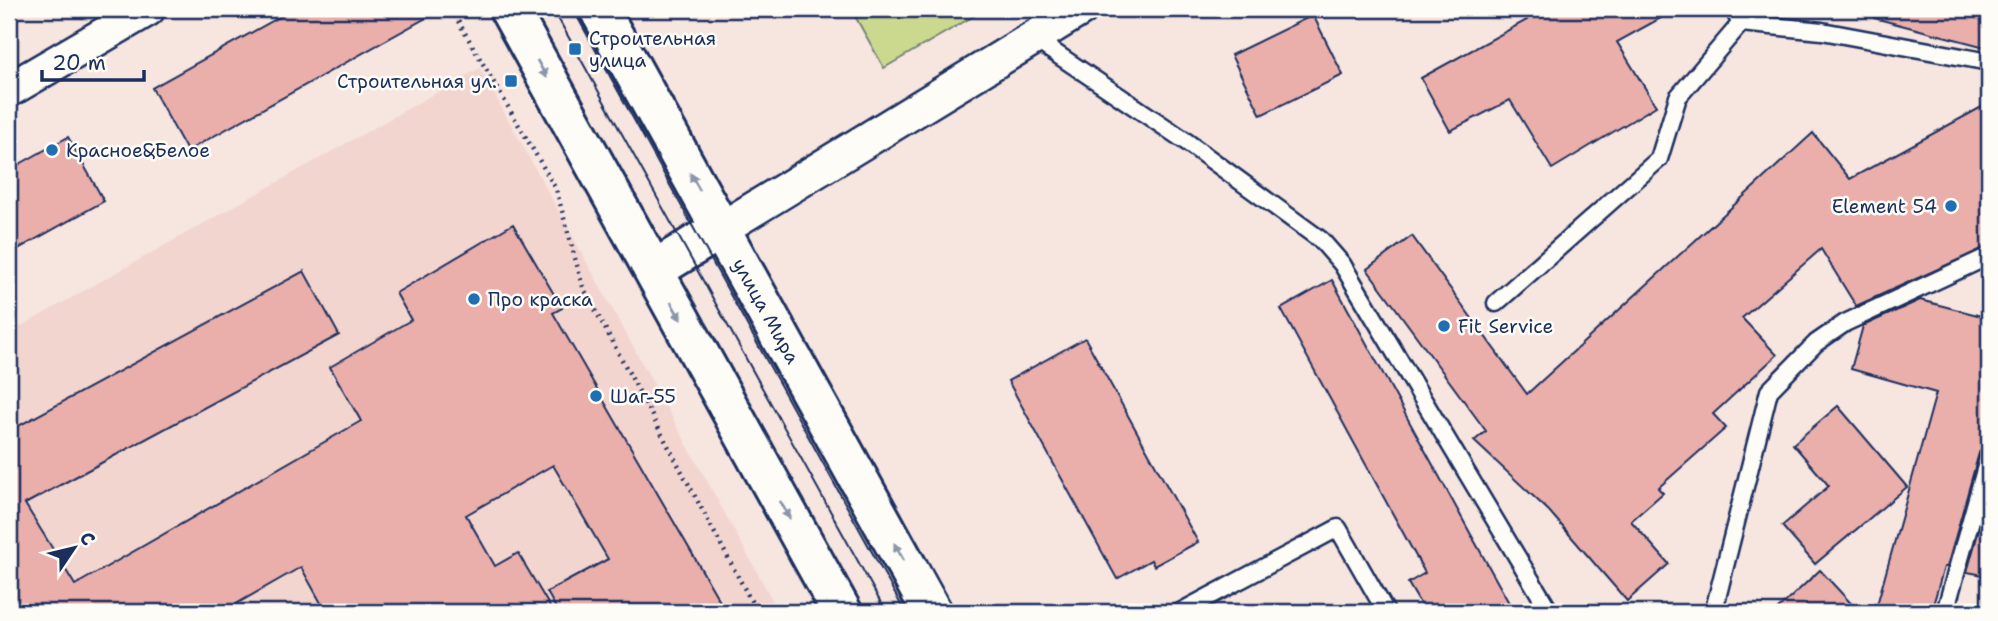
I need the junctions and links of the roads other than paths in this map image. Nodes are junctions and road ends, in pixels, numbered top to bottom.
1 (148, 9) edge
2 (509, 9) edge
3 (599, 9) edge
4 (1081, 9) edge
5 (1737, 16) edge
6 (1033, 38) junction
7 (1989, 62) edge
8 (9, 90) edge
9 (721, 229) junction
10 (1989, 256) edge
11 (653, 270) junction
12 (1496, 303) dead end
13 (1989, 456) edge
14 (1714, 611) edge
15 (842, 612) edge
16 (932, 612) edge
17 (1180, 612) edge
18 (1386, 612) edge
19 (1550, 612) edge
20 (1945, 612) edge

1 - 8 street
2 -> 11 street
9 -> 3 street, улица Мира
4 - 6 street
5 - 7 lane
5 - 12 lane
6 - 9 street
6 - 19 lane
9 - 11 street
16 -> 9 street, улица Мира
10 - 14 lane
11 -> 15 street
13 - 20 lane
17 - 18 lane

